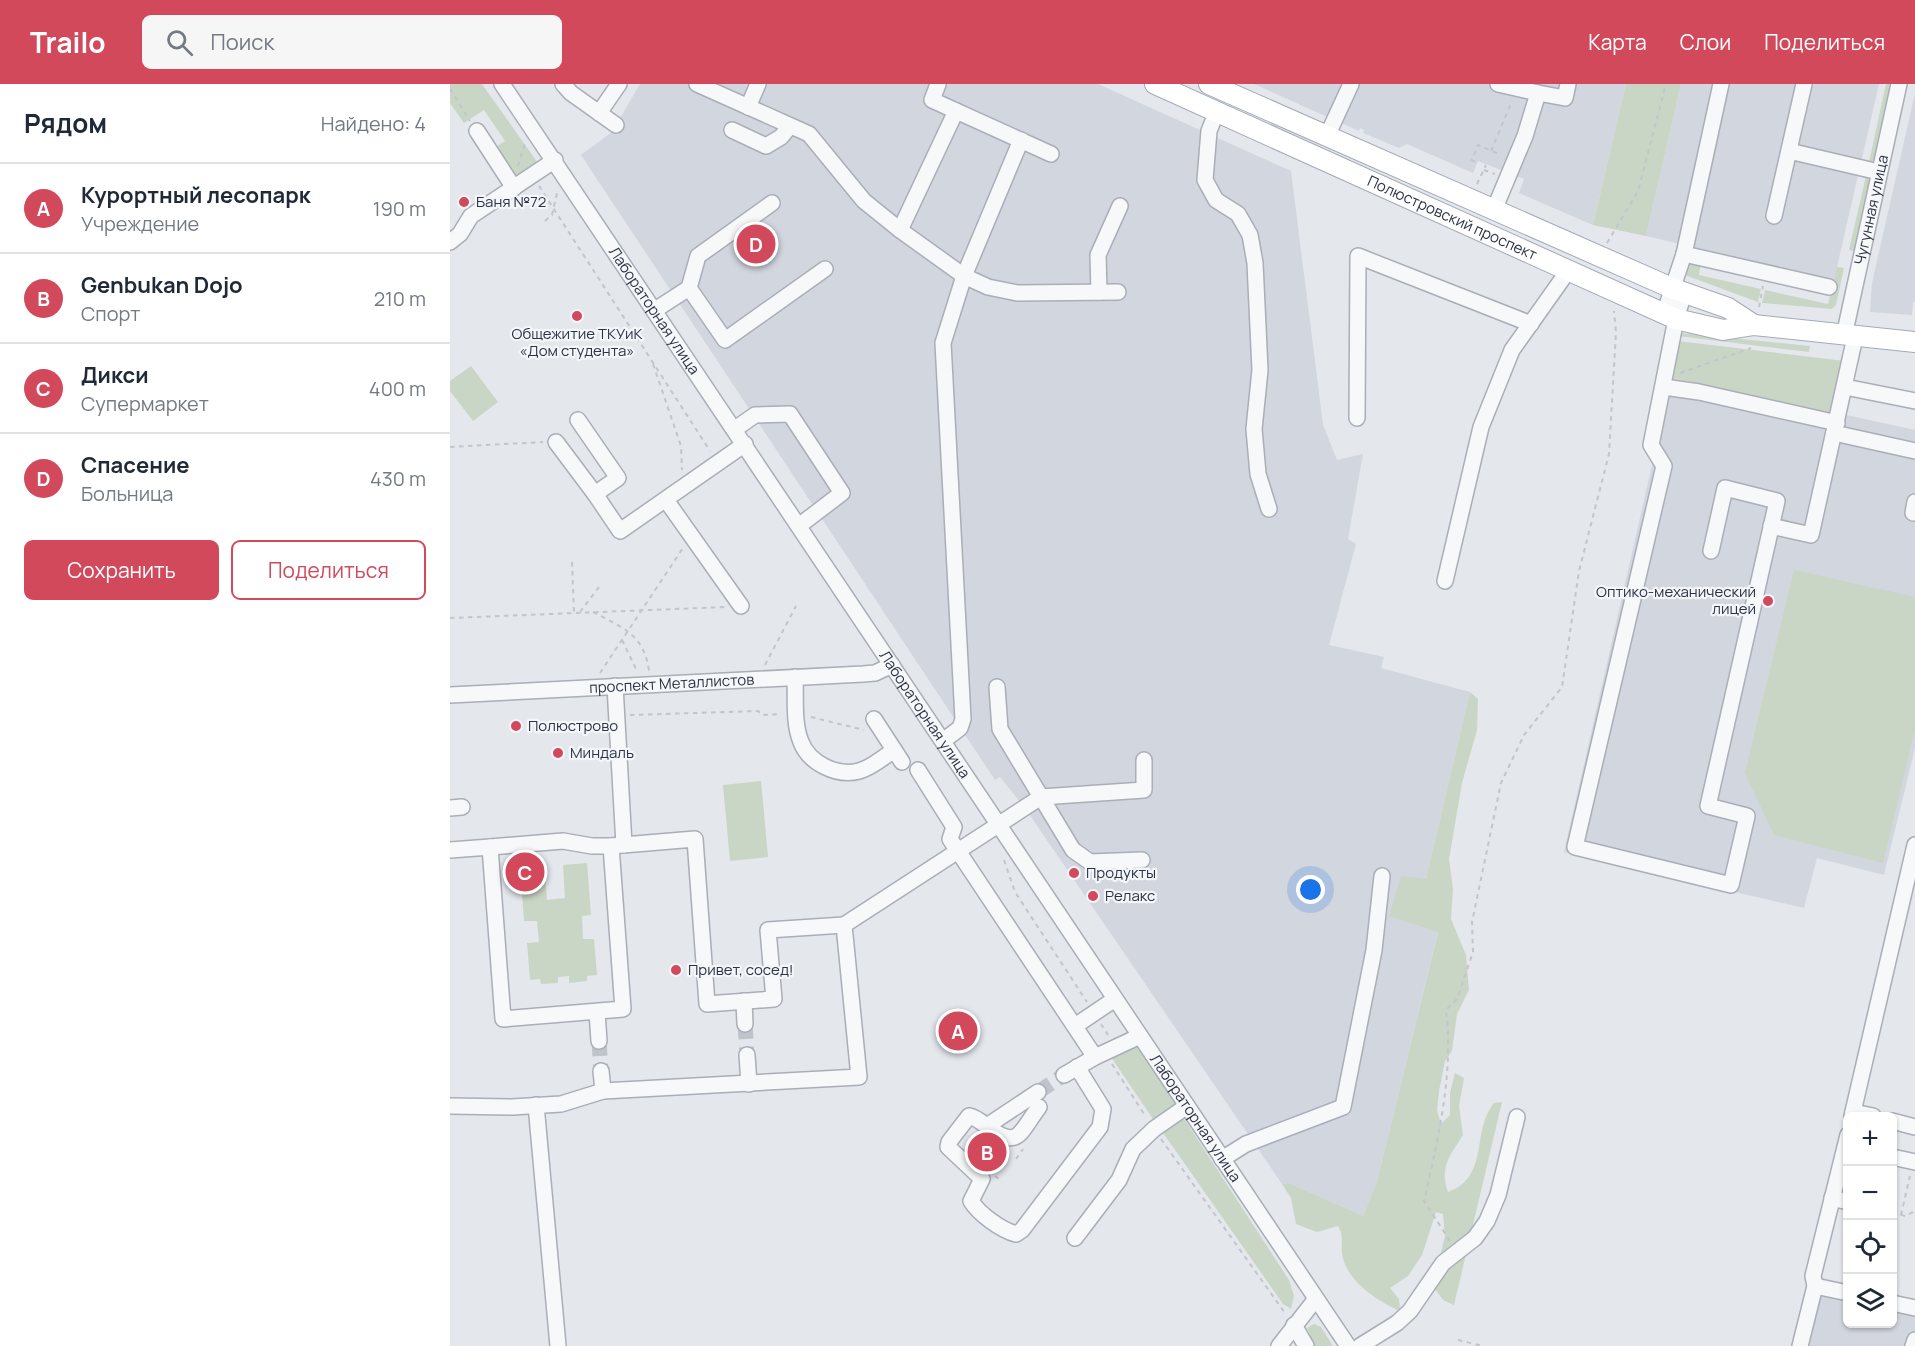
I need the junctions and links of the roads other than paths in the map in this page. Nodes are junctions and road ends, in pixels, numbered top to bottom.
1 (502, 84) edge
2 (563, 84) edge
3 (619, 84) edge
4 (697, 84) edge
5 (758, 84) edge
6 (938, 84) edge
7 (1155, 84) edge
8 (1209, 84) edge
9 (1498, 84) edge
10 (1568, 84) edge
11 (1721, 84) edge
12 (1804, 84) edge
13 (1899, 84) edge
14 (1346, 86) edge
15 (1538, 93) junction
16 (748, 107) junction
17 (956, 111) junction
18 (1217, 111) junction
19 (599, 113) junction
20 (616, 125) dead end
21 (790, 126) junction
22 (732, 130) dead end
23 (477, 131) road end
24 (1328, 134) junction
25 (1021, 140) junction
26 (1789, 151) junction
27 (1051, 154) dead end
28 (555, 160) junction
29 (1880, 172) junction
30 (1419, 177) junction
31 (514, 188) junction
32 (1410, 198) junction
33 (772, 204) dead end
34 (1120, 206) dead end
35 (1494, 210) junction
36 (1774, 216) dead end
37 (900, 230) junction
38 (450, 242) edge
39 (1684, 254) junction
40 (825, 269) dead end
41 (1568, 271) junction
42 (964, 276) junction
43 (1829, 287) dead end
44 (689, 288) junction
45 (1679, 291) junction
46 (1098, 292) junction
47 (1118, 292) dead end
48 (655, 310) junction
49 (1670, 316) junction
50 (1756, 316) junction
51 (1531, 324) junction
52 (1849, 336) junction
53 (1915, 342) edge
54 (1665, 383) junction
55 (1845, 387) junction
56 (1915, 401) edge
57 (1357, 418) dead end
58 (578, 420) dead end
59 (1835, 428) junction
60 (735, 429) junction
61 (556, 442) road end
62 (746, 444) junction
63 (1915, 451) edge
64 (595, 494) junction
65 (666, 500) junction
66 (1269, 509) dead end
67 (800, 525) junction
68 (1772, 526) junction
69 (1710, 551) dead end
70 (1445, 581) dead end
71 (741, 606) road end
72 (892, 665) junction
73 (795, 677) junction
74 (615, 686) junction
75 (998, 687) dead end
76 (450, 695) edge
77 (874, 719) dead end
78 (943, 741) junction
79 (1144, 760) dead end
80 (918, 770) dead end
81 (1041, 797) junction
82 (999, 825) junction
83 (618, 845) junction
84 (1915, 845) edge
85 (490, 847) junction
86 (450, 850) edge
87 (958, 852) junction
88 (1142, 860) dead end
89 (1382, 876) dead end
90 (844, 925) junction
91 (1115, 999) junction
92 (744, 1001) junction
93 (597, 1012) junction
94 (745, 1024) tunnel mouth
95 (1075, 1026) junction
96 (1140, 1036) junction
97 (599, 1041) tunnel mouth
98 (747, 1055) tunnel mouth
99 (1100, 1055) junction
100 (601, 1071) tunnel mouth
101 (749, 1084) junction
102 (603, 1091) junction
103 (450, 1106) edge
104 (536, 1106) junction
105 (1187, 1107) junction
106 (1853, 1112) edge
107 (1517, 1117) dead end
108 (1897, 1122) edge
109 (987, 1126) junction
110 (1915, 1126) edge
111 (1843, 1155) edge
112 (1897, 1158) edge
113 (1222, 1160) junction
114 (1914, 1162) edge
115 (1832, 1198) junction
116 (1843, 1201) edge
117 (1075, 1238) dead end
118 (1815, 1286) junction
119 (1843, 1292) edge
120 (1316, 1300) junction
121 (1897, 1304) edge
122 (1915, 1308) edge
123 (1294, 1325) junction
124 (1915, 1340) edge
125 (558, 1346) edge
126 (1279, 1346) edge
127 (1306, 1346) edge
128 (1348, 1346) edge
129 (1360, 1346) edge
130 (1800, 1346) edge
131 (1914, 1346) edge

1 - 28 street, Лабораторная улица
2 - 19 street
3 - 19 street
4 - 16 street
5 - 16 street
6 - 17 street
7 - 18 main road, Полюстровский проспект
8 - 24 main road, Полюстровский проспект
9 - 15 street
10 - 15 street
11 - 39 street
12 - 26 street
13 - 29 street, Чугунная улица
14 - 24 street
15 - 35 street
16 - 21 street
17 - 25 street
17 - 37 street
18 - 32 main road, Полюстровский проспект
18 - 66 street
19 - 20 street
21 - 22 street
21 - 37 street
23 - 31 street
24 - 30 main road, Полюстровский проспект
25 - 27 street
25 - 42 street
26 - 29 street
26 - 36 street
28 - 31 street
28 - 48 street, Лабораторная улица
29 - 52 street, Чугунная улица
30 - 32 main road
30 - 35 main road, Полюстровский проспект
31 - 38 street
32 - 41 main road, Полюстровский проспект
33 - 44 street
34 - 46 street
35 - 45 main road, Полюстровский проспект
37 - 42 street
39 - 43 street
39 - 45 street
40 - 44 street
41 - 49 main road, Полюстровский проспект
41 - 51 street
42 - 46 street
42 - 78 street
44 - 48 street
45 - 49 street
45 - 50 main road, Полюстровский проспект
46 - 47 street
48 - 60 street, Лабораторная улица
49 - 50 main road, Полюстровский проспект
49 - 54 street
50 - 52 main road, Полюстровский проспект
51 - 57 street
51 - 70 street
52 - 53 main road, Полюстровский проспект
52 - 55 street, Чугунная улица
54 - 59 street
54 - 68 street
55 - 56 street
55 - 59 street, Чугунная улица
58 - 64 street
59 - 63 street
59 - 68 street, Чугунная улица
60 - 62 street, Лабораторная улица
60 - 67 street
61 - 64 street
62 - 65 street
62 - 67 street, Лабораторная улица
64 - 65 street
65 - 71 street
67 - 72 street, Лабораторная улица
68 - 69 street
72 - 73 street, проспект Металлистов
72 - 78 street, Лабораторная улица
73 - 74 street, проспект Металлистов
73 - 77 street
74 - 76 street, проспект Металлистов
74 - 83 street
75 - 81 street
78 - 82 street, Лабораторная улица
79 - 81 street
80 - 87 street
81 - 82 street
81 - 88 street
82 - 87 street
82 - 91 street, Лабораторная улица
83 - 85 street
83 - 92 street
83 - 93 street
84 - 106 street
85 - 86 street
85 - 93 street
87 - 90 street
87 - 95 street
89 - 113 street
90 - 92 street
90 - 101 street
91 - 95 street
91 - 96 street, Лабораторная улица
92 - 94 street
93 - 97 street
95 - 99 street
96 - 99 street
96 - 105 street, Лабораторная улица
98 - 101 street
99 - 109 street
100 - 102 street
101 - 102 street
102 - 104 street
103 - 104 street
104 - 125 street
105 - 113 street, Лабораторная улица
105 - 117 street
107 - 129 street
108 - 110 street
109 - 109 street
111 - 115 street
112 - 114 street
113 - 120 street, Лабораторная улица
115 - 116 street
115 - 118 street
118 - 119 street
118 - 130 street
120 - 123 street
120 - 128 street, Лабораторная улица
121 - 122 street
123 - 126 street
123 - 127 street
124 - 131 street

